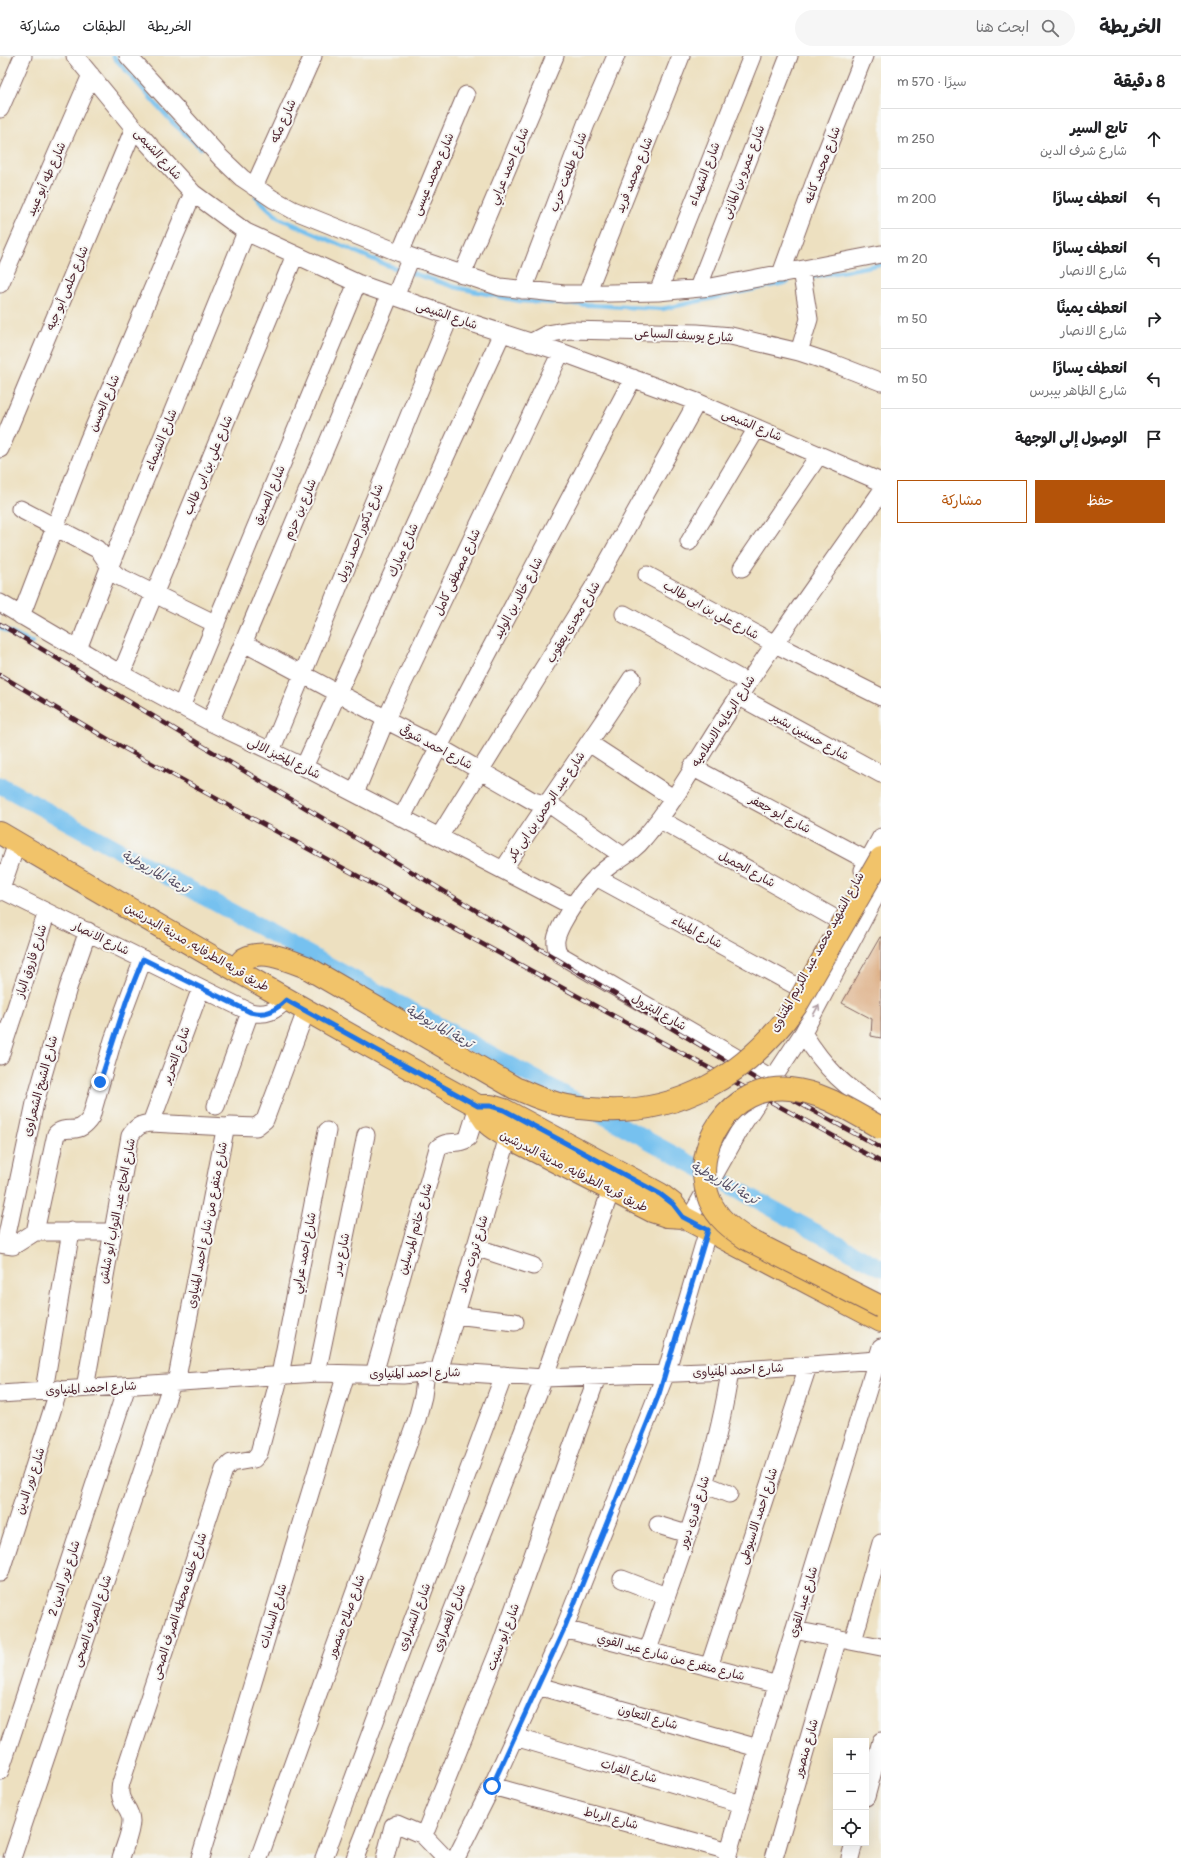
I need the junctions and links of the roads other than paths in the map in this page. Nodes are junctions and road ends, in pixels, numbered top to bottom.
1 (23, 56) edge
2 (75, 56) edge
3 (128, 56) edge
4 (312, 56) edge
5 (555, 56) edge
6 (616, 56) edge
7 (681, 56) edge
8 (752, 56) edge
9 (788, 56) edge
10 (864, 56) edge
11 (91, 75) junction
12 (466, 95) dead end
13 (0, 109) edge
14 (134, 128) junction
15 (254, 187) junction
16 (193, 193) junction
17 (246, 232) junction
18 (881, 254) edge
19 (295, 255) junction
20 (405, 255) junction
21 (801, 270) junction
22 (781, 274) junction
23 (462, 275) junction
24 (357, 283) junction
25 (0, 284) edge
26 (698, 288) junction
27 (523, 290) junction
28 (658, 292) junction
29 (587, 293) junction
30 (392, 296) junction
31 (450, 316) junction
32 (502, 333) junction
33 (530, 342) junction
34 (561, 352) junction
35 (799, 352) junction
36 (633, 378) junction
37 (881, 382) edge
38 (697, 402) junction
39 (757, 428) junction
40 (0, 449) edge
41 (819, 455) junction
42 (881, 482) edge
43 (881, 492) edge
44 (20, 509) dead end
45 (56, 528) junction
46 (689, 542) dead end
47 (109, 568) junction
48 (742, 568) dead end
49 (647, 575) dead end
50 (154, 594) junction
51 (0, 603) edge
52 (624, 614) dead end
53 (21, 616) junction
54 (216, 624) junction
55 (244, 643) junction
56 (775, 644) junction
57 (78, 649) junction
58 (121, 674) junction
59 (302, 675) junction
60 (632, 678) dead end
61 (743, 690) junction
62 (338, 694) junction
63 (881, 697) edge
64 (181, 707) junction
65 (386, 719) junction
66 (210, 722) junction
67 (589, 742) junction
68 (439, 747) junction
69 (271, 751) junction
70 (304, 767) junction
71 (692, 767) junction
72 (481, 770) junction
73 (881, 774) edge
74 (355, 793) junction
75 (673, 798) junction
76 (545, 804) junction
77 (402, 818) junction
78 (659, 819) junction
79 (439, 837) junction
80 (881, 837) edge
81 (9, 838) edge
82 (623, 856) junction
83 (874, 859) edge
84 (503, 870) junction
85 (596, 878) junction
86 (881, 886) edge
87 (0, 890) edge
88 (572, 906) junction
89 (48, 912) junction
90 (836, 919) junction
91 (88, 931) junction
92 (556, 938) joint
93 (143, 959) junction
94 (236, 969) junction
95 (798, 987) junction
96 (201, 988) junction
97 (286, 1000) junction
98 (250, 1012) junction
99 (306, 1012) junction
100 (803, 1033) junction
101 (0, 1056) edge
102 (754, 1067) junction
103 (773, 1079) junction
104 (216, 1106) dead end
105 (478, 1106) junction
106 (881, 1110) edge
107 (151, 1123) junction
108 (227, 1127) junction
109 (881, 1128) edge
110 (327, 1131) dead end
111 (366, 1134) dead end
112 (508, 1137) junction
113 (611, 1190) junction
114 (686, 1218) junction
115 (708, 1230) junction
116 (71, 1231) junction
117 (35, 1232) junction
118 (112, 1232) junction
119 (2, 1244) edge
120 (475, 1247) junction
121 (533, 1266) dead end
122 (881, 1307) edge
123 (456, 1315) junction
124 (881, 1321) edge
125 (515, 1322) dead end
126 (879, 1354) edge
127 (808, 1366) junction
128 (433, 1371) junction
129 (730, 1371) junction
130 (317, 1373) junction
131 (666, 1373) junction
132 (346, 1374) junction
133 (374, 1374) junction
134 (280, 1375) junction
135 (504, 1375) junction
136 (597, 1377) junction
137 (544, 1378) junction
138 (174, 1383) junction
139 (127, 1386) junction
140 (85, 1388) junction
141 (52, 1390) junction
142 (0, 1394) edge
143 (704, 1484) junction
144 (729, 1494) dead end
145 (658, 1525) dead end
146 (687, 1534) junction
147 (881, 1543) edge
148 (0, 1573) edge
149 (622, 1579) dead end
150 (666, 1596) junction
151 (564, 1629) junction
152 (794, 1630) junction
153 (845, 1640) junction
154 (881, 1647) edge
155 (648, 1650) junction
156 (708, 1667) junction
157 (778, 1685) junction
158 (538, 1686) junction
159 (515, 1737) junction
160 (881, 1741) edge
161 (758, 1748) junction
162 (0, 1771) edge
163 (492, 1786) junction
164 (869, 1786) edge
165 (742, 1804) junction
166 (421, 1833) junction
167 (853, 1846) edge
168 (728, 1854) edge
169 (12, 1858) edge
170 (121, 1858) edge
171 (200, 1858) edge
172 (259, 1858) edge
173 (324, 1858) edge
174 (355, 1858) edge
175 (385, 1858) edge
176 (445, 1858) edge
177 (456, 1858) edge
178 (774, 1858) edge
179 (850, 1858) edge

1 - 13 street
2 - 11 street, شارع الشيمى
3 - 15 street
4 - 15 street, شارع مكه
5 - 23 street, شارع احمد عرابي
6 - 27 street, شارع طلعت حرب
7 - 29 street, شارع محمد فريد
8 - 28 street, شارع الشهداء
9 - 26 street, شارع عمرو بن المازنى
10 - 22 street, شارع محمد كاغه
11 - 14 street, شارع الشيمى
11 - 25 street, شارع طه أبو عبيد
12 - 20 street, شارع محمد عيسى
14 - 16 street, شارع الشيمى
14 - 40 street, شارع حلمى أبو جبه
15 - 20 street
16 - 17 street, شارع الشيمى
16 - 45 street, شارع الحسن
17 - 19 street, شارع الشيمى
17 - 47 street, شارع الشيماء
18 - 21 street
19 - 24 street, شارع الشيمى
19 - 50 street, شارع علي بن ابى طالب
20 - 23 street
20 - 30 street, شارع محمد عيسى
21 - 22 street
21 - 35 street
22 - 26 street
23 - 27 street
24 - 30 street, شارع الشيمى
24 - 54 street, شارع الصديق
26 - 28 street
27 - 29 street
28 - 29 street
30 - 31 street, شارع الشيمى
30 - 55 street, شارع بن حزم
31 - 32 street, شارع الشيمى
31 - 59 street, شارع دكتور احمد زويل
32 - 33 street, شارع الشيمى
32 - 62 street, شارع مبارك
33 - 34 street, شارع الشيمى
33 - 35 street, شارع يوسف السباعى
34 - 36 street, شارع الشيمى
34 - 65 street, شارع مصطفى كامل
35 - 37 street, شارع يوسف السباعى
36 - 38 street, شارع الشيمى
36 - 68 street, شارع خالد بن الوليد
38 - 39 street, شارع الشيمى
38 - 72 street, شارع مجدى يعقوب
39 - 41 street, شارع الشيمى
39 - 46 street
41 - 42 street, شارع الشيمى
41 - 48 street
43 - 56 street, شارع الرعايه الاسلاميه
44 - 45 street
45 - 47 street
45 - 53 street, شارع الحسن
47 - 50 street
47 - 57 street, شارع الشيماء
49 - 56 street, شارع علي بن ابى طالب
50 - 54 street
50 - 58 street, شارع علي بن ابى طالب
51 - 53 street, شارع المخبز الالى
52 - 61 street, شارع حسنين بشير
53 - 57 street, شارع المخبز الالى
54 - 64 street, شارع الصديق
55 - 59 street, شارع احمد شوقى
55 - 66 street, شارع بن حزم
56 - 61 street, شارع الرعايه الاسلاميه
56 - 63 street, شارع علي بن ابى طالب
57 - 58 street, شارع المخبز الالى
58 - 64 street, شارع المخبز الالى
59 - 62 street, شارع احمد شوقى
59 - 69 street, شارع دكتور احمد زويل
60 - 67 street, شارع عبد الرحمن بن ابى بكر
61 - 71 street, شارع الرعايه الاسلاميه
61 - 73 street, شارع حسنين بشير
62 - 65 street, شارع احمد شوقى
62 - 70 street, شارع مبارك
64 - 66 street, شارع المخبز الالى
65 - 68 street, شارع احمد شوقى
65 - 74 street, شارع مصطفى كامل
66 - 69 street, شارع المخبز الالى
67 - 75 street, شارع عبد الرحمن بن ابى بكر
67 - 76 street, شارع عبد الرحمن بن ابى بكر
68 - 72 street, شارع احمد شوقى
68 - 77 street, شارع خالد بن الوليد
69 - 70 street, شارع المخبز الالى
70 - 74 street, شارع المخبز الالى
71 - 75 street, شارع الرعايه الاسلاميه
71 - 83 street, شارع أبو جعفر
72 - 76 street, شارع احمد شوقى
72 - 79 street, شارع مجدى يعقوب
74 - 77 street, شارع المخبز الالى
75 - 78 street, شارع الرعايه الاسلاميه
76 - 82 street, شارع احمد شوقى
76 - 84 street, شارع عبد الرحمن بن ابى بكر
77 - 79 street, شارع المخبز الالى
78 - 82 street, شارع الرعايه الاسلاميه
78 - 90 street, شارع الجميل
79 - 84 street, شارع المخبز الالى
80 - 83 street, شارع الشهيد محمد عبد الكريم المتناوى
81 - 87 street
81 - 94 main road, طريق قريه الطرفايه, مدينة البدرشين
82 - 85 street, شارع الرعايه الاسلاميه
83 - 90 street, شارع الشهيد محمد عبد الكريم المتناوى
83 - 94 main road, bridge
84 - 88 street, شارع المخبز الالى
85 - 88 street, شارع الرعايه الاسلاميه
85 - 95 street, شارع الميناء
100 -> 86 street, شارع الشهيد محمد عبد الكريم المتناوى
87 - 89 street, شارع الانصار
88 - 92 street, شارع الرعايه الاسلاميه
89 - 91 street, شارع الانصار
89 - 101 street, شارع فاروق الباز
90 - 95 street, شارع الشهيد محمد عبد الكريم المتناوى
91 - 93 street, شارع الانصار
91 - 119 street, شارع الشيخ الشعراوى
92 - 102 street, شارع البترول
93 - 96 street, شارع الانصار
93 - 117 street
94 - 97 main road, طريق قريه الطرفايه, مدينة البدرشين
95 - 102 street, شارع الشهيد محمد عبد الكريم المتناوى
96 - 98 street, شارع الانصار
96 - 107 street, شارع التحرير
97 - 98 street, شارع الانصار
97 - 99 main road, طريق قريه الطرفايه, مدينة البدرشين
98 - 104 street
99 - 105 main road, طريق قريه الطرفايه, مدينة البدرشين
99 - 108 street, شارع متفرع من شارع احمد المنياوى
100 - 103 street, شارع الشهيد محمد عبد الكريم المتناوى
100 - 106 street
102 - 103 street, شارع البترول
103 - 114 street, شارع الشهيد محمد عبد الكريم المتناوى
105 - 112 main road, طريق قريه الطرفايه, مدينة البدرشين
105 - 114 main road, طريق قريه الطرفايه, مدينة البدرشين
105 - 133 street, شارع خاتم المرسلين
107 - 108 street, شارع الحاج عبد التواب أبو شلش
107 - 118 street, شارع الحاج عبد التواب أبو شلش
108 - 138 street, شارع متفرع من شارع احمد المنياوى
109 - 122 main road, bridge
110 - 134 street, شارع احمد عرابي
111 - 130 street, شارع بدر
112 - 113 main road, طريق قريه الطرفايه, مدينة البدرشين
112 - 120 street, شارع ثروت حماد
113 - 114 main road, طريق قريه الطرفايه, مدينة البدرشين
113 - 137 street, شارع الغمراوى
114 - 115 main road, طريق قريه الطرفايه, مدينة البدرشين
115 - 124 main road, طريق قريه الطرفايه, مدينة البدرشين
115 - 131 street
116 - 117 street
116 - 118 street
116 - 141 street, شارع نور الدين
117 - 119 street
118 - 140 street, شارع الحاج عبد التواب أبو شلش
120 - 121 street
120 - 123 street, شارع ثروت حماد
123 - 125 street
123 - 128 street, شارع ثروت حماد
126 - 127 street, شارع احمد المنياوى
126 - 152 street, شارع عبد القوى
127 - 129 street, شارع احمد المنياوى
127 - 156 street, شارع احمد الاسيوطى
128 - 133 street, شارع احمد المنياوى
128 - 135 street, شارع احمد المنياوى
128 - 172 street, شارع صلاح منصور
129 - 131 street, شارع احمد المنياوى
129 - 143 street, شارع قدرى دبور
130 - 132 street, شارع احمد المنياوى
130 - 134 street, شارع احمد المنياوى
131 - 136 street, شارع احمد المنياوى
131 - 151 street
132 - 133 street, شارع احمد المنياوى
132 - 171 street, شارع السادات
134 - 138 street, شارع احمد المنياوى
134 - 170 street, شارع خلف محطه الصرف الصحى
135 - 137 street, شارع احمد المنياوى
135 - 173 street, شارع الشبراوى
136 - 137 street, شارع احمد المنياوى
136 - 166 street, شارع أبو ستيت
137 - 174 street, شارع الغمراوى
138 - 139 street, شارع احمد المنياوى
138 - 169 street, شارع الصرف الصحى
139 - 140 street, شارع احمد المنياوى
139 - 162 street, شارع نور الدين 2
140 - 141 street, شارع احمد المنياوى
141 - 142 street, شارع احمد المنياوى
141 - 148 street, شارع نور الدين
143 - 144 street
143 - 146 street, شارع قدرى دبور
145 - 146 street
146 - 150 street, شارع قدرى دبور
147 - 153 street, شارع منصور
149 - 150 street
150 - 155 street, شارع قدرى دبور
151 - 155 street, شارع متفرع من شارع عبد القوي
151 - 158 street
152 - 153 street
152 - 157 street, شارع عبد القوى
153 - 154 street
153 - 178 street, شارع منصور
155 - 156 street, شارع متفرع من شارع عبد القوي
156 - 157 street, شارع متفرع من شارع عبد القوي
157 - 161 street, شارع عبد القوى
158 - 159 street
158 - 161 street, شارع التعاون
159 - 163 street
159 - 165 street, شارع الفرات
160 - 164 street
161 - 165 street, شارع عبد القوى
163 - 168 street, شارع الرباط
163 - 177 street
165 - 168 street, شارع عبد القوى
166 - 175 street
166 - 176 street
167 - 179 street

